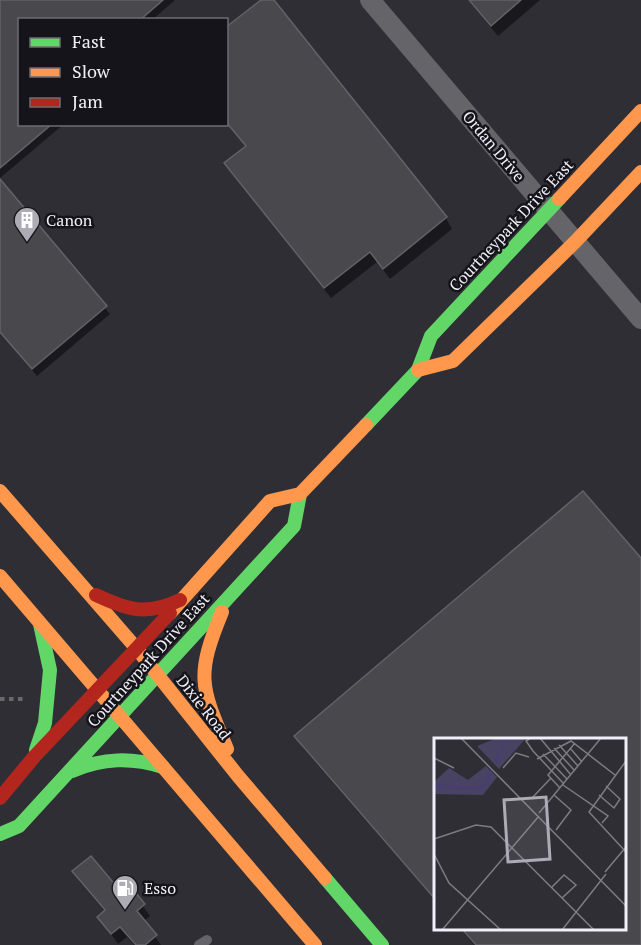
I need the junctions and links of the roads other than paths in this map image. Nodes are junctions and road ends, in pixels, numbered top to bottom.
1 (370, 0) edge
2 (641, 111) edge
3 (641, 172) edge
4 (548, 211) junction
5 (575, 242) junction
6 (641, 319) edge
7 (418, 370) junction
8 (0, 491) edge
9 (300, 494) junction
10 (0, 576) edge
11 (85, 590) junction
12 (228, 597) junction
13 (184, 598) junction
14 (39, 622) junction
15 (137, 649) junction
16 (156, 673) junction
17 (98, 689) junction
18 (120, 716) junction
19 (34, 757) junction
20 (163, 768) junction
21 (66, 774) junction
22 (238, 776) junction
23 (0, 798) edge
24 (0, 834) edge
25 (315, 945) edge
26 (382, 945) edge

1 - 4 street, Ordan Drive
2 - 4 main road, Courtneypark Drive East
3 - 5 main road
4 - 5 street, Ordan Drive
4 - 7 main road, Courtneypark Drive East
5 - 6 street, Ordan Drive
5 - 7 main road
7 - 9 main road, Courtneypark Drive East
8 - 11 main road, Dixie Road
9 - 12 main road, Courtneypark Drive East
9 - 13 main road, Courtneypark Drive East
10 - 14 main road
11 - 13 main road
11 - 15 main road, Dixie Road
12 - 16 main road, Courtneypark Drive East
12 - 22 main road
13 - 15 main road, Courtneypark Drive East
14 - 17 main road
14 - 19 main road
15 - 16 main road, Dixie Road
15 - 17 main road, Courtneypark Drive East
16 - 18 main road, Courtneypark Drive East
16 - 22 main road, Dixie Road
17 - 18 main road
17 - 19 main road, Courtneypark Drive East
18 - 20 main road
18 - 21 main road, Courtneypark Drive East
19 - 23 main road, Courtneypark Drive East
20 - 21 main road
20 - 25 main road
21 - 24 main road, Courtneypark Drive East
22 - 26 main road, Dixie Road

